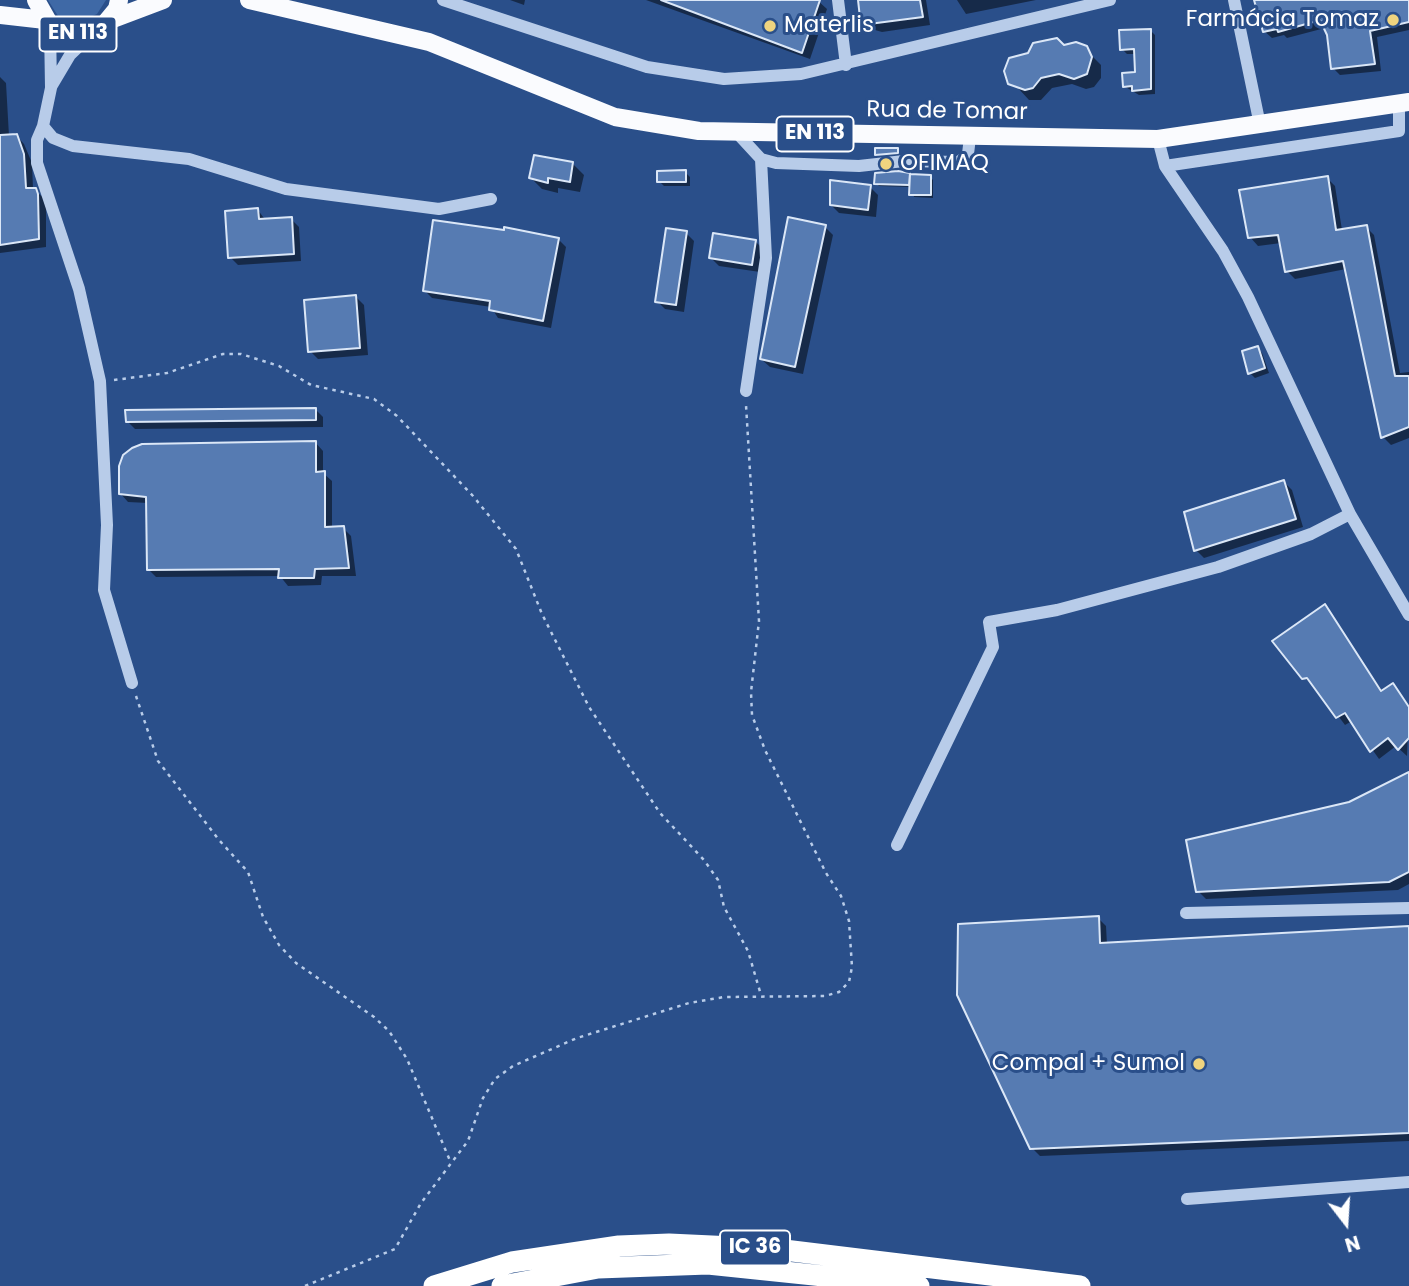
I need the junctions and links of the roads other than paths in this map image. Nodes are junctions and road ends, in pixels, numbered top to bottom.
1 (36, 0) edge
2 (119, 0) edge
3 (163, 0) edge
4 (249, 0) edge
5 (443, 0) edge
6 (838, 0) edge
7 (1110, 0) edge
8 (1234, 0) edge
9 (0, 15) edge
10 (110, 20) junction
11 (48, 23) junction
12 (95, 31) junction
13 (846, 65) junction
14 (51, 88) junction
15 (1404, 102) edge
16 (1260, 125) junction
17 (43, 126) junction
18 (1399, 131) junction
19 (737, 133) junction
20 (970, 137) junction
21 (1157, 139) junction
22 (1409, 142) edge
23 (761, 159) junction
24 (1165, 166) junction
25 (491, 199) dead end
26 (746, 391) road end
27 (1350, 514) junction
28 (1409, 615) edge
29 (132, 683) road end
30 (897, 845) dead end
31 (1409, 908) edge
32 (1186, 913) dead end
33 (1409, 1182) edge
34 (1187, 1199) dead end
35 (434, 1286) edge
36 (502, 1286) edge
37 (919, 1286) edge
38 (1080, 1286) edge

1 - 11 main road, EN 113
2 - 10 main road, EN 113
3 - 10 main road, EN 113
4 - 19 main road, Rua de Tomar / EN 113
5 - 13 street
6 - 13 street
7 - 13 street
8 - 16 street
9 - 11 main road, EN 113
10 - 12 main road, EN 113
11 - 12 main road, EN 113
11 - 14 street
12 - 14 street
14 - 17 street
15 - 16 main road, Rua de Tomar / EN 113
15 - 18 street
16 - 21 main road, Rua de Tomar / EN 113
17 - 25 street
17 - 29 street
18 - 22 street
18 - 24 street
19 - 20 main road, Rua de Tomar / EN 113
19 - 23 street
20 - 21 main road, Rua de Tomar / EN 113
20 - 23 street
21 - 24 street
23 - 26 street
24 - 27 street
27 - 28 street
27 - 30 street
31 - 32 street
33 - 34 street
35 - 38 highway, IC 36
36 - 37 highway, IC 36

